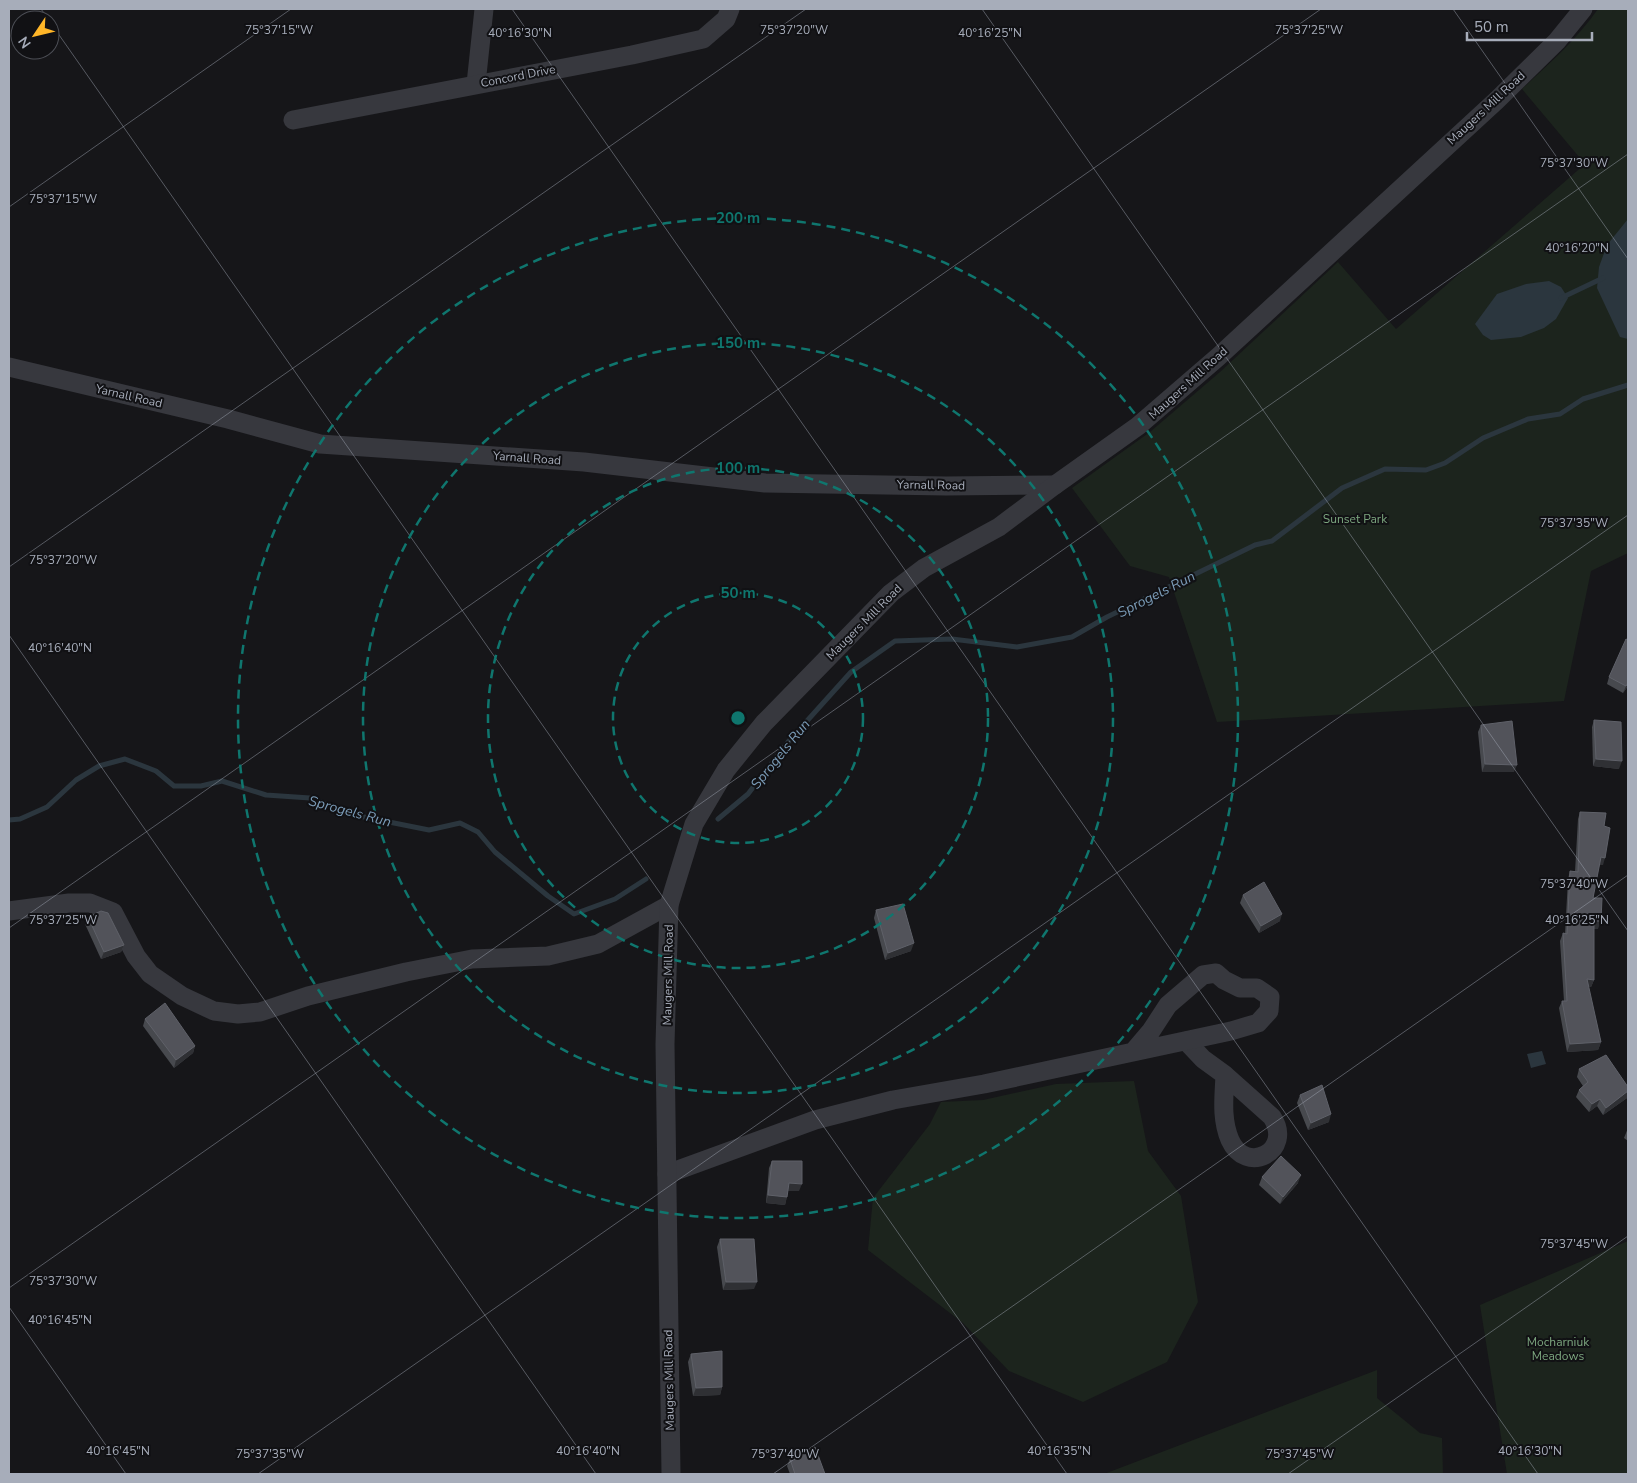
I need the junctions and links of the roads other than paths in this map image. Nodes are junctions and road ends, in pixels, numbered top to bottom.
1 (484, 9) edge
2 (730, 9) edge
3 (1583, 9) edge
4 (476, 84) junction
5 (292, 120) dead end
6 (9, 367) edge
7 (1055, 485) junction
8 (669, 905) junction
9 (9, 911) edge
10 (1186, 1041) junction
11 (1134, 1052) junction
12 (1226, 1075) dead end
13 (666, 1174) junction
14 (671, 1474) edge

1 - 4 street
2 - 4 street, Concord Drive
3 - 7 street, Maugers Mill Road
4 - 5 street, Concord Drive
6 - 7 street, Yarnall Road
7 - 8 street, Maugers Mill Road
8 - 9 street
8 - 13 street, Maugers Mill Road
10 - 11 street
10 - 11 street
10 - 12 street
11 - 13 street
13 - 14 street, Maugers Mill Road

